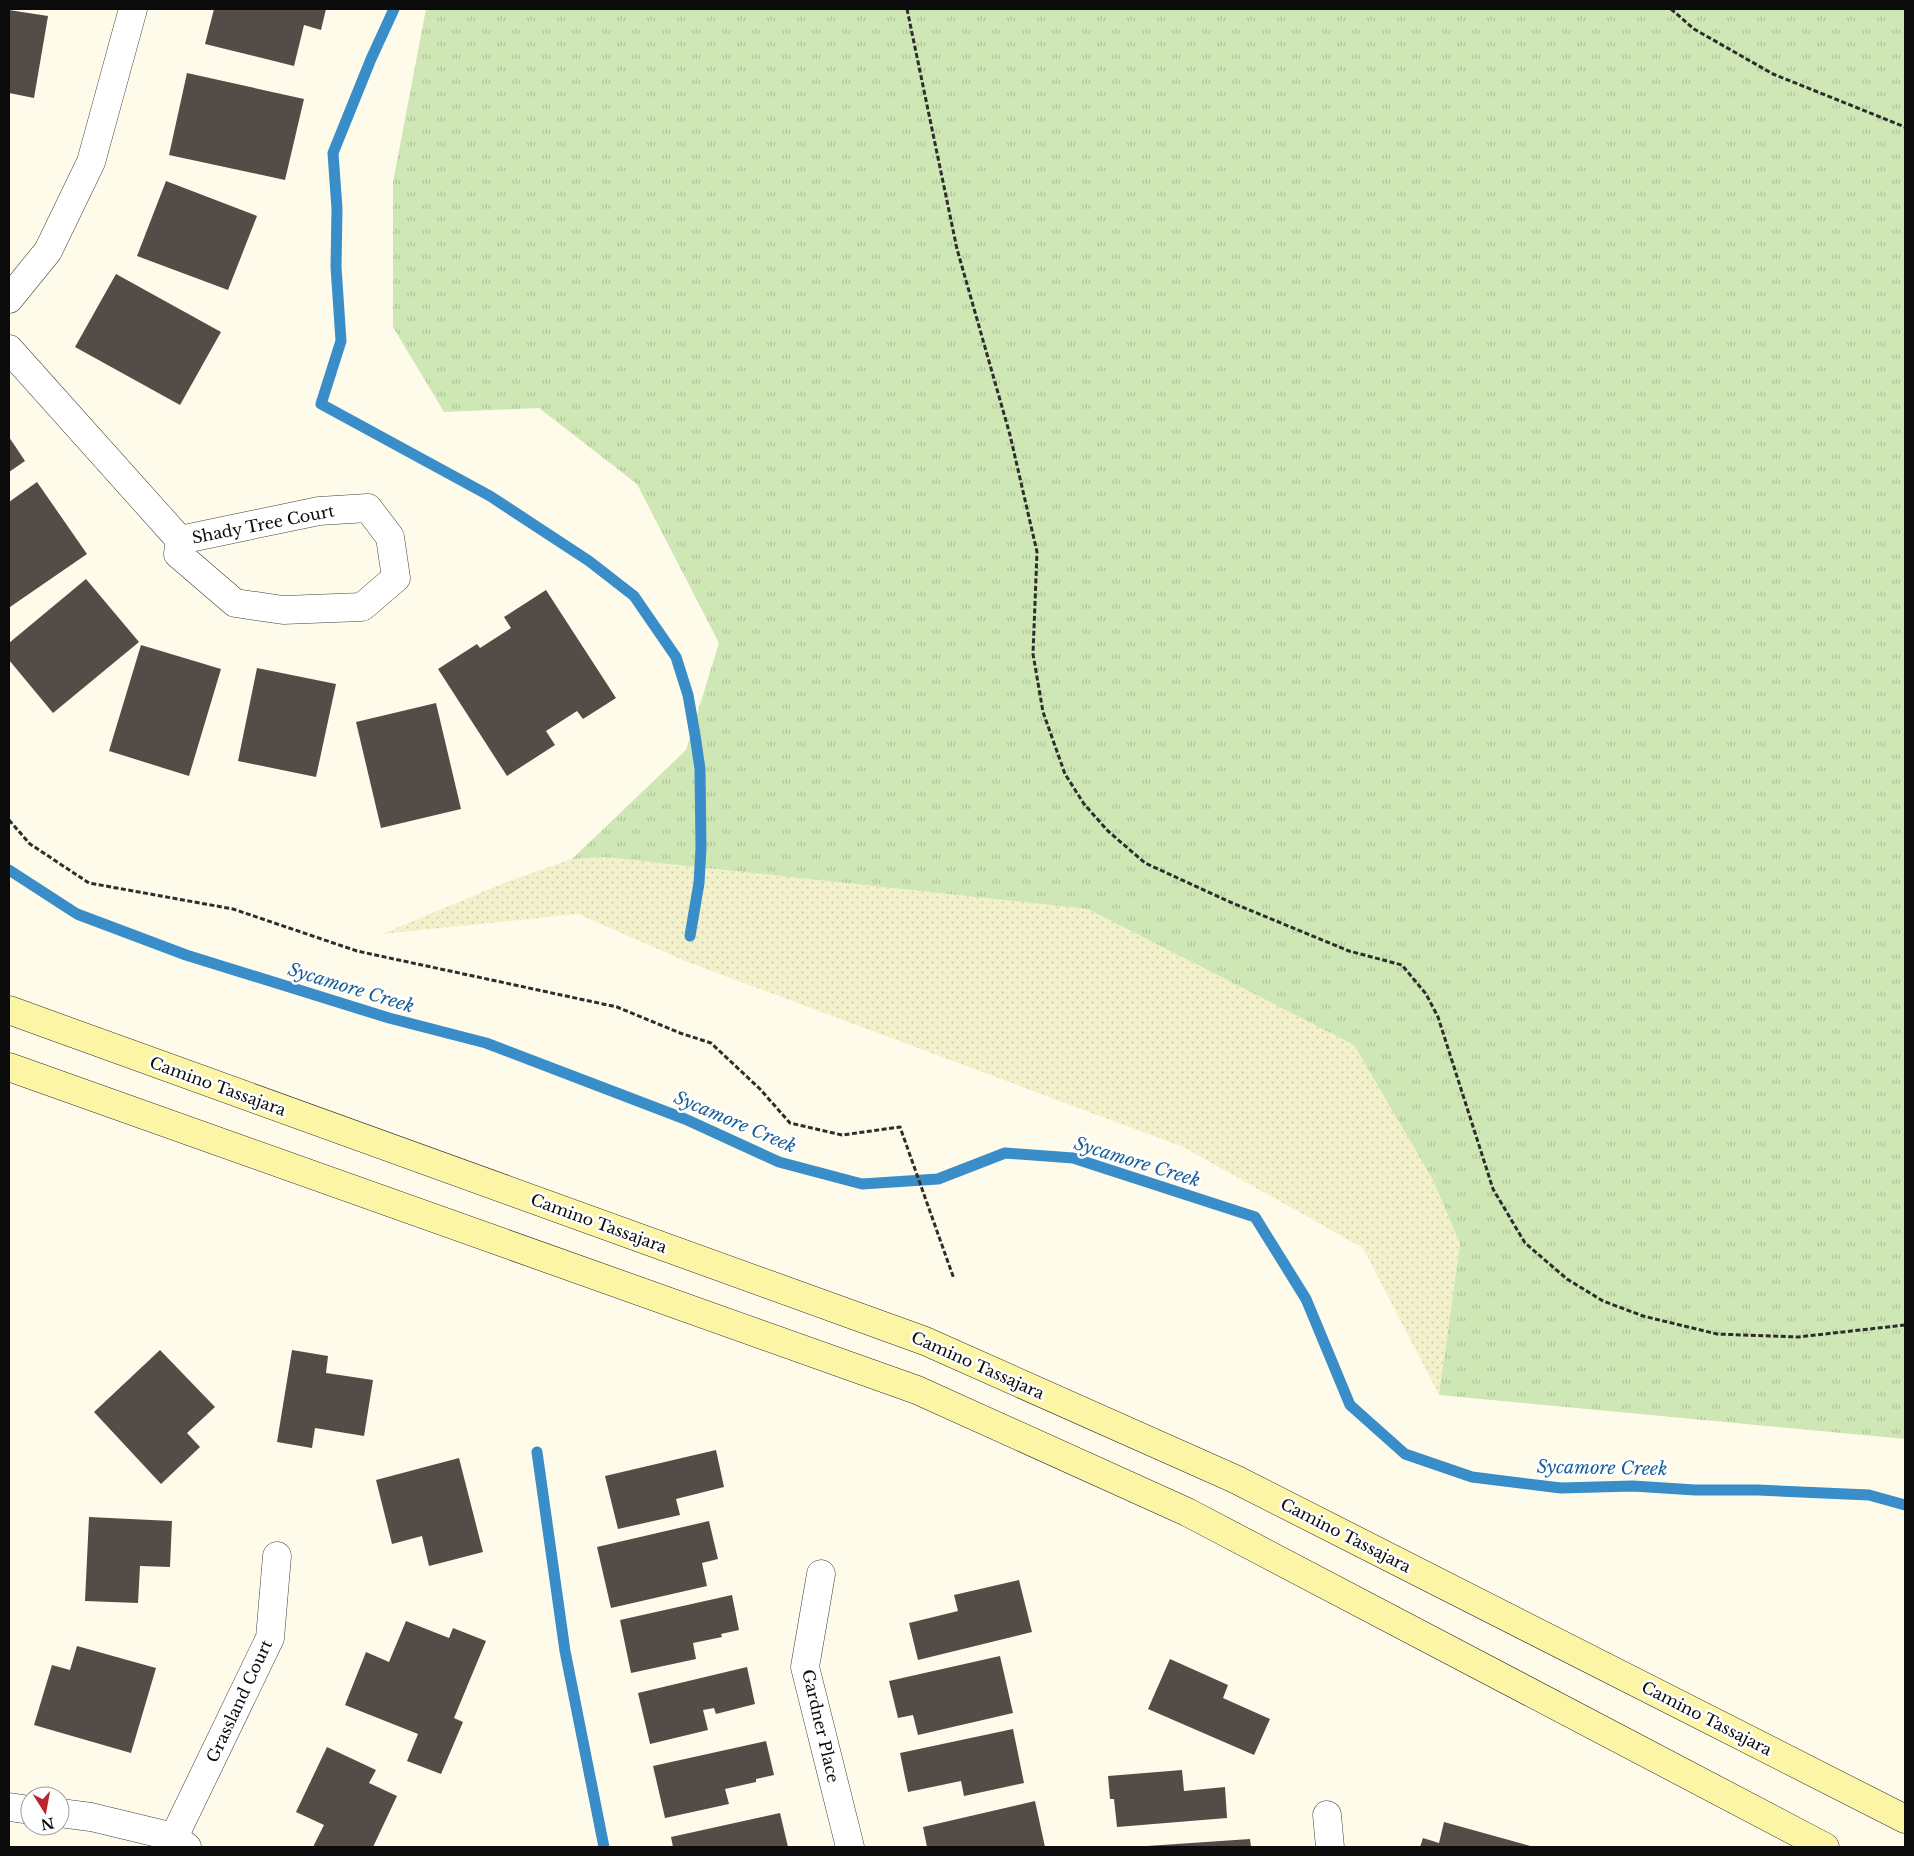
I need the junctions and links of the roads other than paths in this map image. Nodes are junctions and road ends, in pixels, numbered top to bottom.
1 (133, 9) edge
2 (9, 299) edge
3 (9, 348) edge
4 (180, 540) junction
5 (9, 1010) edge
6 (9, 1067) edge
7 (278, 1556) dead end
8 (821, 1574) dead end
9 (70, 1814) edge
10 (1327, 1815) dead end
11 (1905, 1819) edge
12 (180, 1842) edge
13 (850, 1847) edge
14 (1330, 1847) edge
15 (1825, 1847) edge

1 - 2 street
3 - 4 street, Shady Tree Court
4 - 4 street, Shady Tree Court
5 - 11 main road, Camino Tassajara
6 - 15 main road
7 - 12 street, Grassland Court
8 - 13 street, Gardner Place
9 - 12 street
10 - 14 street

